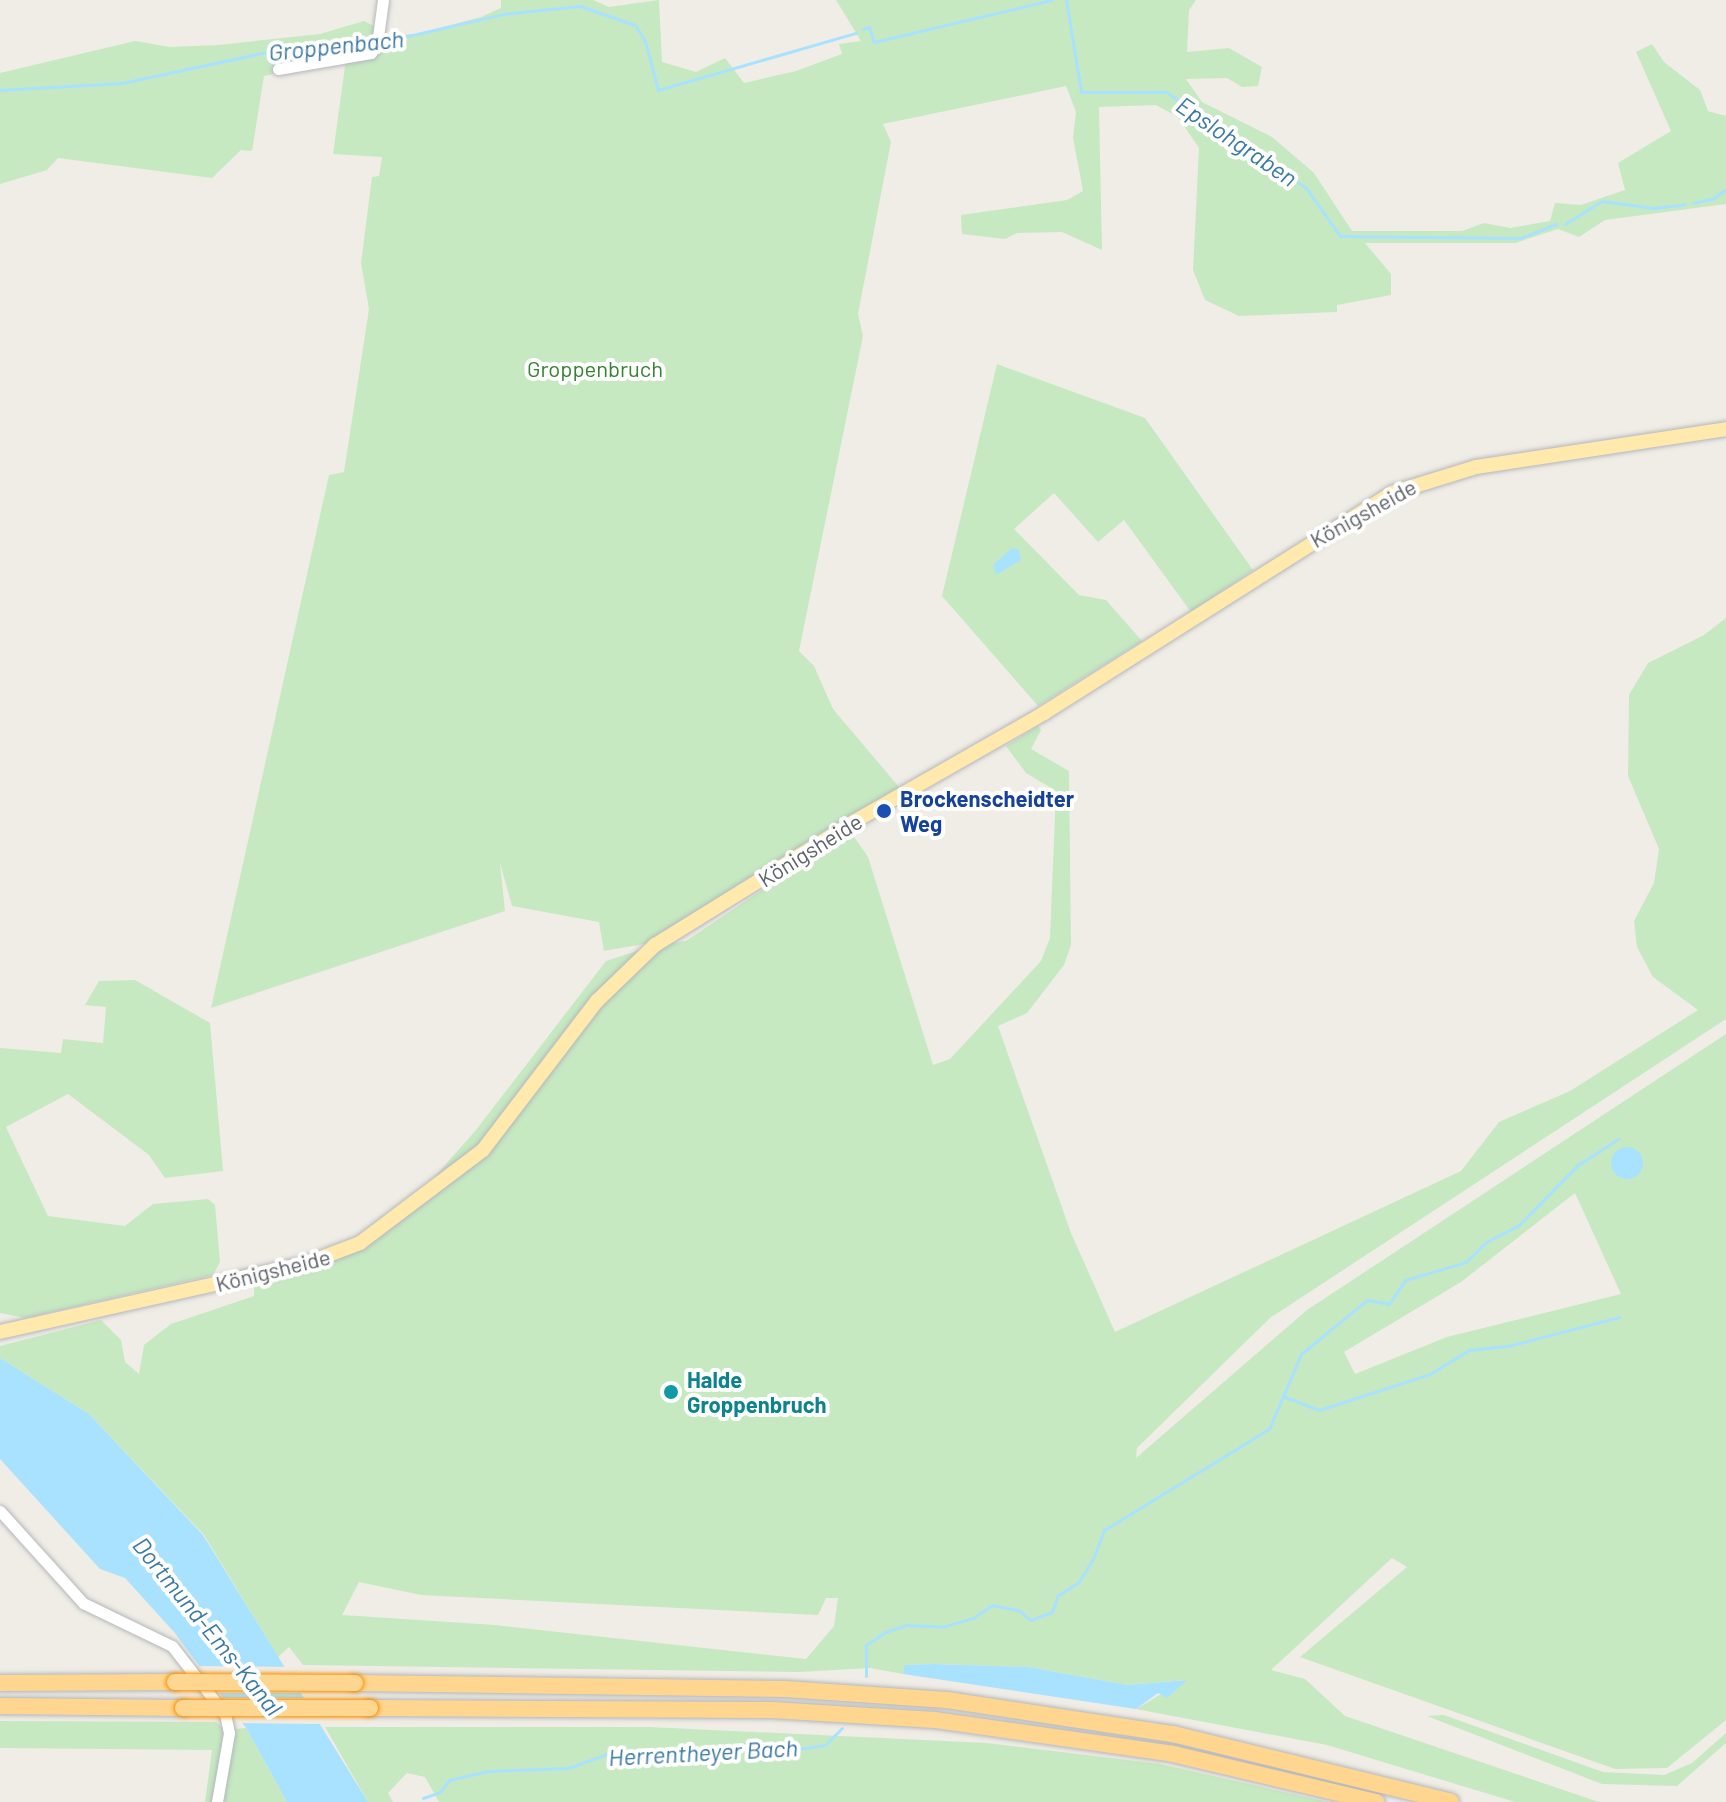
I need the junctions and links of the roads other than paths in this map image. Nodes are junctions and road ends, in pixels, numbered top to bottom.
1 (383, 0) edge
2 (278, 69) dead end
3 (1726, 429) edge
4 (0, 1332) edge
5 (0, 1511) edge
6 (0, 1683) edge
7 (0, 1706) edge
8 (217, 1802) edge
9 (1376, 1802) edge
10 (1451, 1802) edge

1 - 2 street
3 - 4 main road, Königsheide
5 - 8 street
6 - 10 highway, bridge
7 - 9 highway, bridge

